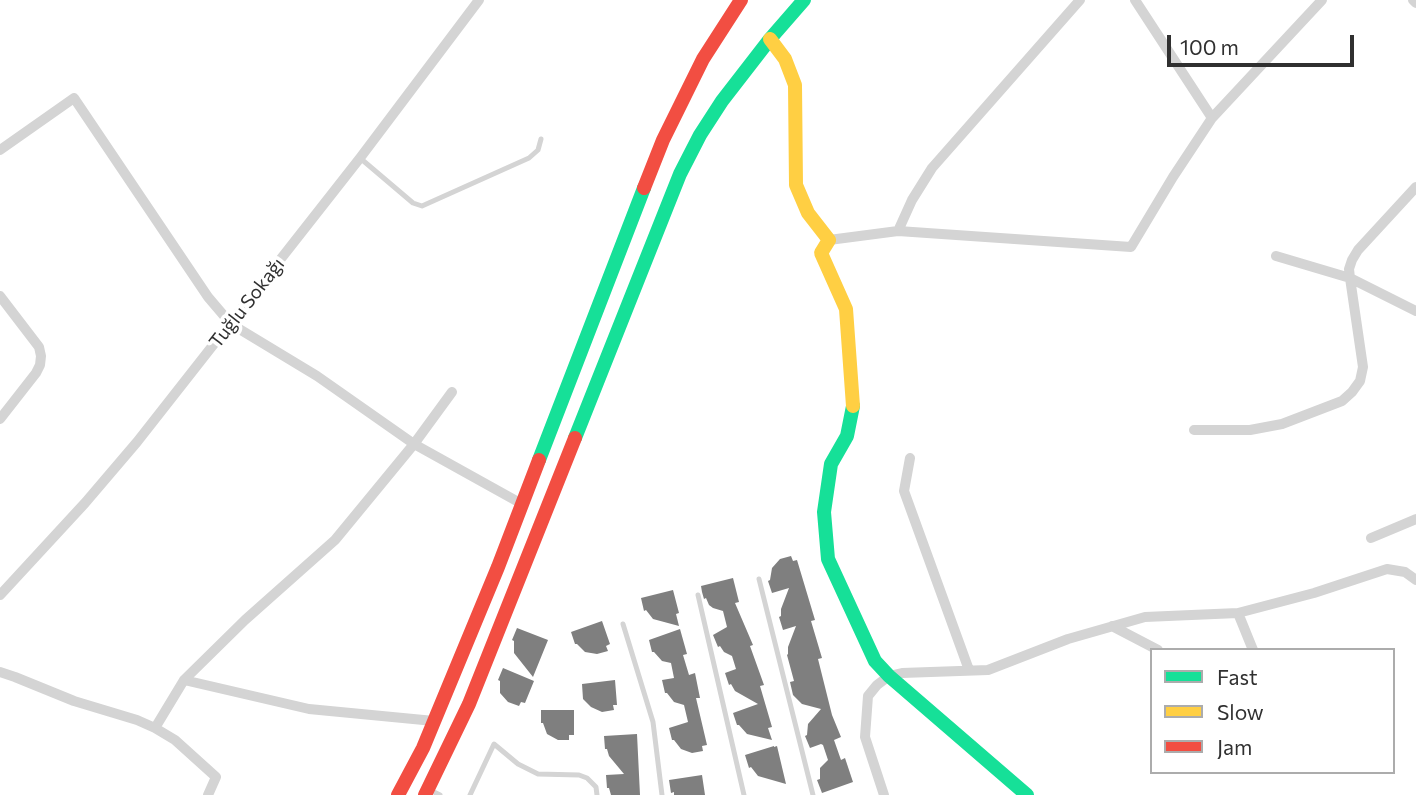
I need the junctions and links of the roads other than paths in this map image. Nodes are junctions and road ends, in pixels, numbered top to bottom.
1 (479, 0) edge
2 (741, 0) edge
3 (804, 0) edge
4 (1080, 0) edge
5 (1135, 0) edge
6 (1322, 0) edge
7 (770, 39) junction
8 (1212, 118) junction
9 (541, 139) dead end
10 (0, 150) edge
11 (360, 158) junction
12 (1416, 187) edge
13 (898, 231) junction
14 (829, 240) junction
15 (1276, 256) dead end
16 (1350, 278) junction
17 (0, 296) edge
18 (1416, 312) edge
19 (230, 324) junction
20 (452, 392) dead end
21 (0, 419) edge
22 (1194, 430) dead end
23 (414, 444) junction
24 (910, 458) dead end
25 (522, 504) junction
26 (1416, 519) edge
27 (1371, 538) dead end
28 (759, 579) dead end
29 (1416, 580) edge
30 (0, 595) edge
31 (698, 595) dead end
32 (1238, 613) junction
33 (623, 624) dead end
34 (1112, 626) junction
35 (1154, 648) edge
36 (1251, 648) edge
37 (969, 670) junction
38 (0, 672) edge
39 (889, 676) junction
40 (184, 680) junction
41 (434, 721) junction
42 (155, 728) junction
43 (431, 793) edge
44 (208, 795) edge
45 (398, 795) edge
46 (470, 795) edge
47 (597, 795) edge
48 (662, 795) edge
49 (744, 795) edge
50 (813, 795) edge
51 (884, 795) edge
52 (1027, 795) edge

1 - 11 street, Tuğlu Sokağı
2 - 25 street
3 - 7 street
4 - 13 street
5 - 8 street
6 - 8 street
7 - 14 street
7 - 43 street
8 - 13 street
9 - 11 lane
10 - 19 street
11 - 19 street, Tuğlu Sokağı
12 - 16 street
13 - 14 street
14 - 39 street
15 - 16 street
16 - 18 street
16 - 22 street
17 - 21 street
19 - 23 street
19 - 30 street, Tuğlu Sokağı
20 - 23 street
23 - 25 street
23 - 40 street
24 - 37 street
25 - 41 street
26 - 27 street
28 - 50 lane
29 - 32 street
31 - 49 lane
32 - 34 street
32 - 36 street
33 - 48 lane
34 - 35 street
34 - 37 street
37 - 39 street
38 - 42 street
39 - 51 street
39 - 52 street
40 - 41 street
40 - 42 street
41 - 45 street
42 - 44 street
46 - 47 lane

